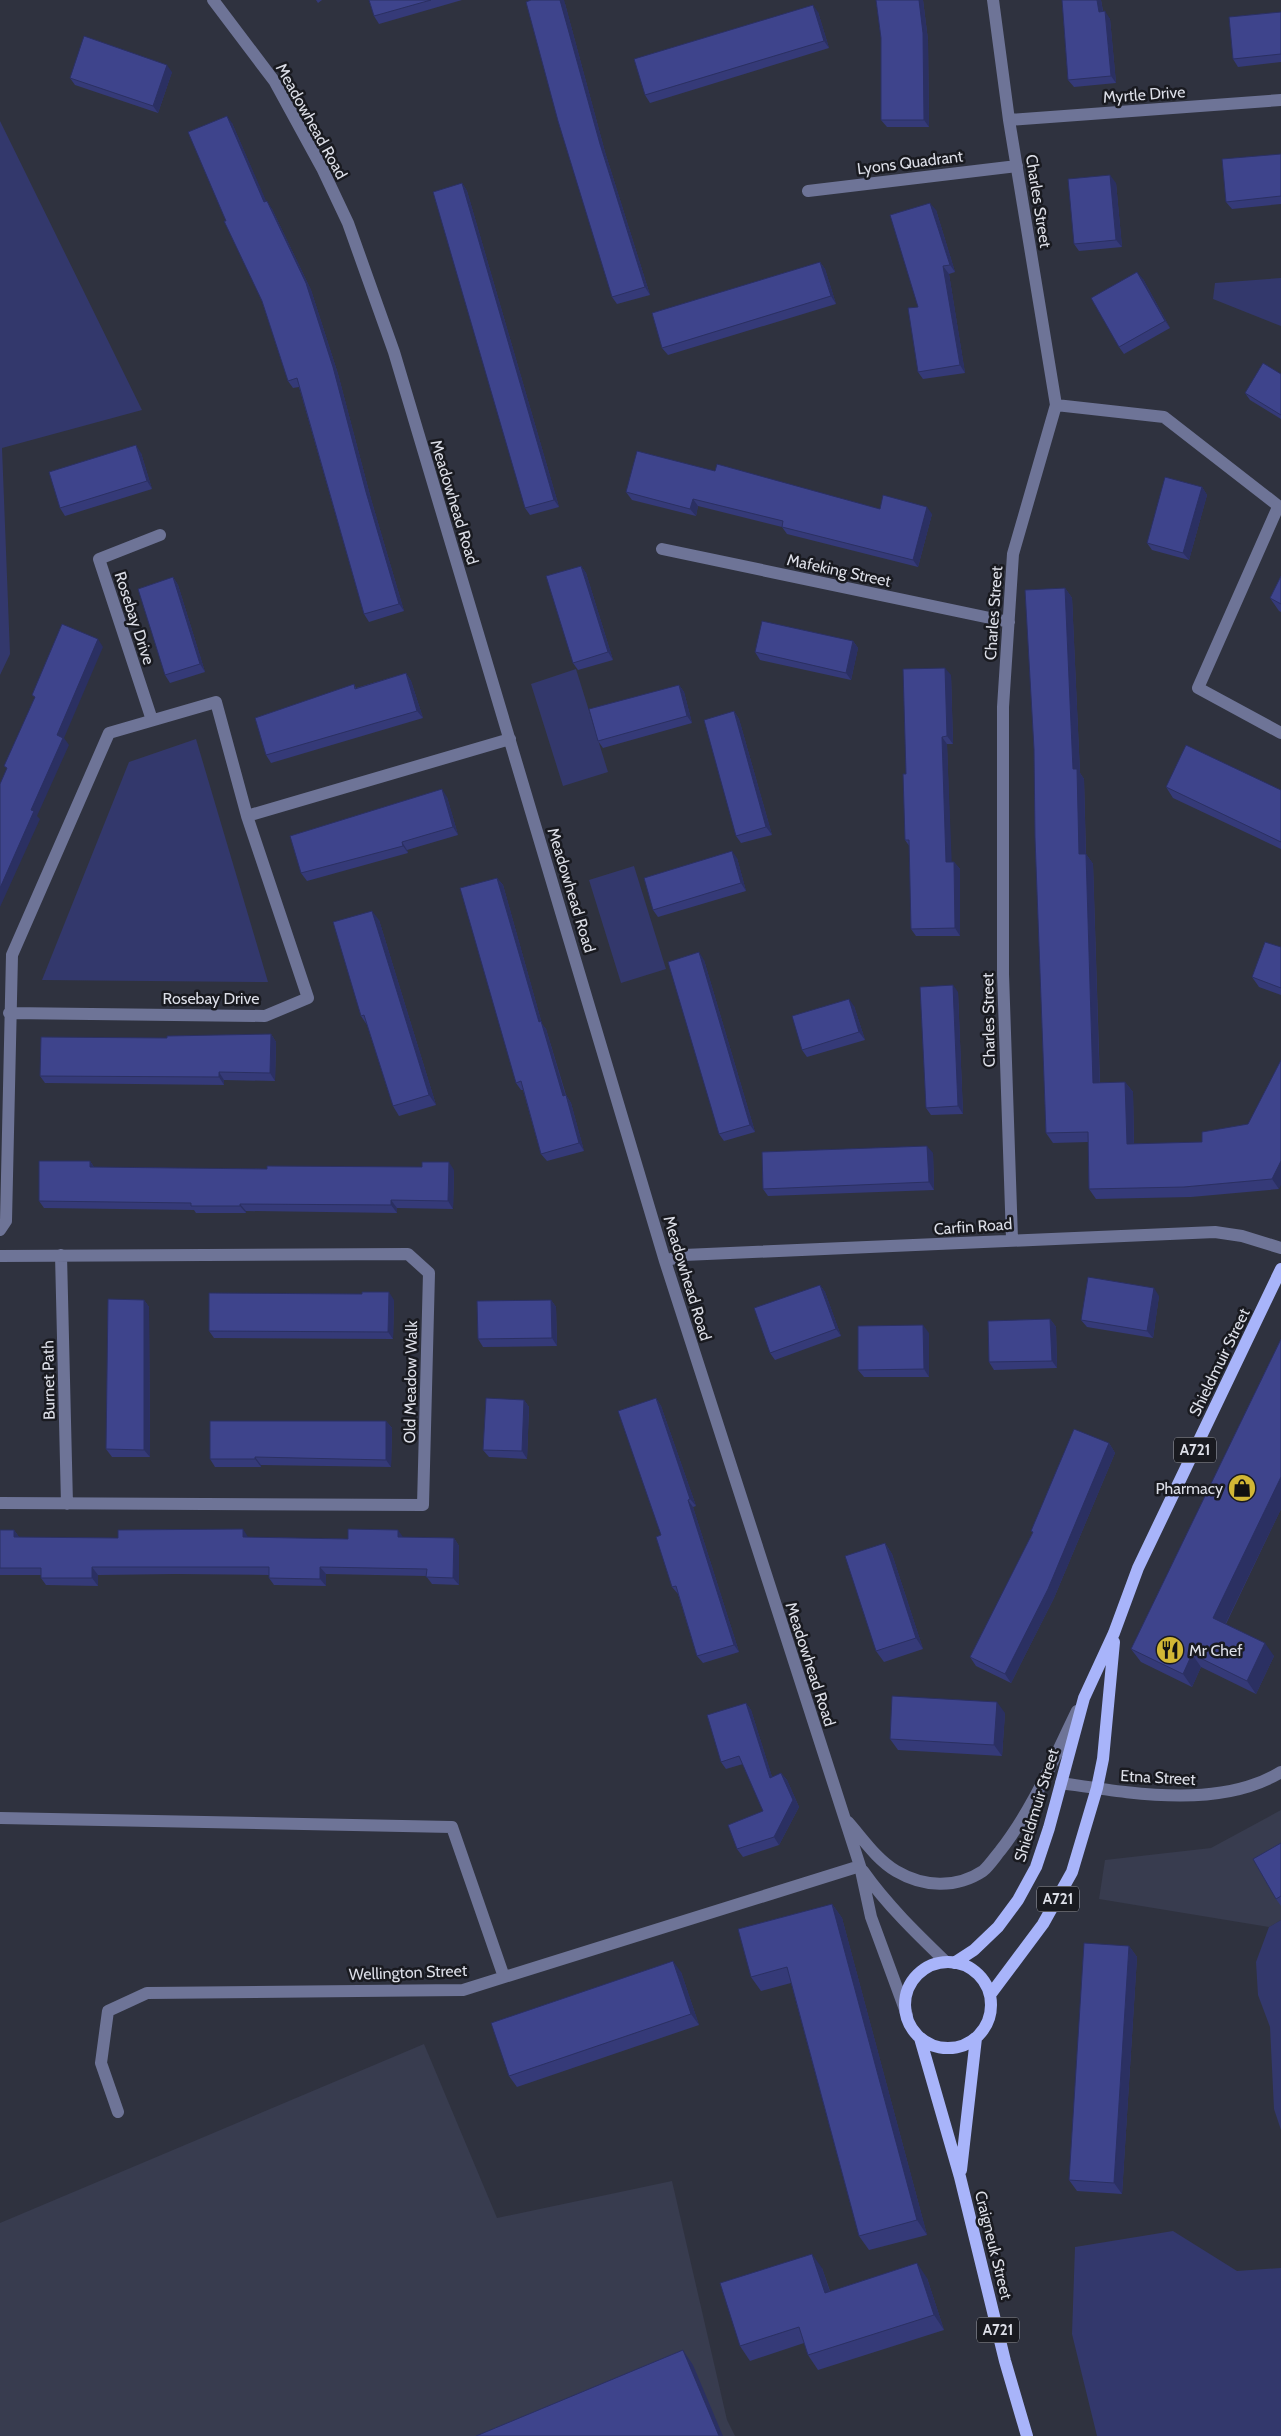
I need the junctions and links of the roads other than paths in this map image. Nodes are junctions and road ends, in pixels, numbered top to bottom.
1 (212, 0) edge
2 (994, 0) edge
3 (1281, 100) edge
4 (1009, 120) junction
5 (1017, 166) junction
6 (808, 191) dead end
7 (1056, 405) junction
8 (1280, 507) edge
9 (160, 535) dead end
10 (662, 549) dead end
11 (1009, 622) junction
12 (152, 720) junction
13 (1281, 733) edge
14 (510, 739) junction
15 (248, 816) junction
16 (9, 1013) junction
17 (0, 1230) edge
18 (1012, 1240) junction
19 (1281, 1248) edge
20 (61, 1255) junction
21 (0, 1256) edge
22 (665, 1260) junction
23 (1281, 1269) edge
24 (0, 1503) edge
25 (68, 1504) junction
26 (1114, 1633) junction
27 (1084, 1698) junction
28 (1281, 1772) edge
29 (1061, 1783) junction
30 (1097, 1788) junction
31 (844, 1817) junction
32 (0, 1818) edge
33 (860, 1866) junction
34 (950, 1963) junction
35 (504, 1977) junction
36 (990, 1995) junction
37 (906, 2015) junction
38 (920, 2038) junction
39 (976, 2038) junction
40 (118, 2112) dead end
41 (960, 2178) junction
42 (1027, 2436) edge

1 - 14 street, Meadowhead Road
2 - 4 street, Charles Street
3 - 4 street, Myrtle Drive
4 - 5 street, Charles Street
5 - 6 street, Lyons Quadrant
5 - 7 street, Charles Street
7 - 8 street
7 - 11 street, Charles Street
8 - 13 street
9 - 12 street, Rosebay Drive
10 - 11 street, Mafeking Street
11 - 18 street, Charles Street
12 - 15 street, Rosebay Drive
12 - 16 street, Rosebay Drive
14 - 15 street
14 - 22 street, Meadowhead Road
15 - 16 street, Rosebay Drive
16 - 17 street, Rosebay Drive
18 - 19 street, Carfin Road
18 - 22 street, Carfin Road
20 - 21 street, Old Meadow Walk
20 - 25 street, Burnet Path
20 - 25 street, Old Meadow Walk
22 - 31 street, Meadowhead Road
23 - 26 main road, Shieldmuir Street / A721
24 - 25 street, Old Meadow Walk
26 - 27 main road, Shieldmuir Street / A721
26 - 30 main road, Shieldmuir Street / A721
27 - 29 main road, Shieldmuir Street / A721
27 - 31 street, Meadowhead Road
28 - 30 street, Etna Street
29 - 30 street, Etna Street
29 - 34 main road, Shieldmuir Street / A721
30 - 36 main road, Shieldmuir Street / A721
31 - 33 street, Meadowhead Road
32 - 35 street
33 - 34 street, Meadowhead Road
33 - 35 street, Wellington Street
33 - 37 street, Meadowhead Road
34 - 36 main road
34 - 37 main road, A721
35 - 40 street, Wellington Street
36 - 39 main road, A721
37 - 38 main road, A721
38 - 39 main road
38 - 41 main road, Craigneuk Street / A721
39 - 41 main road, Craigneuk Street / A721
41 - 42 main road, Craigneuk Street / A721

